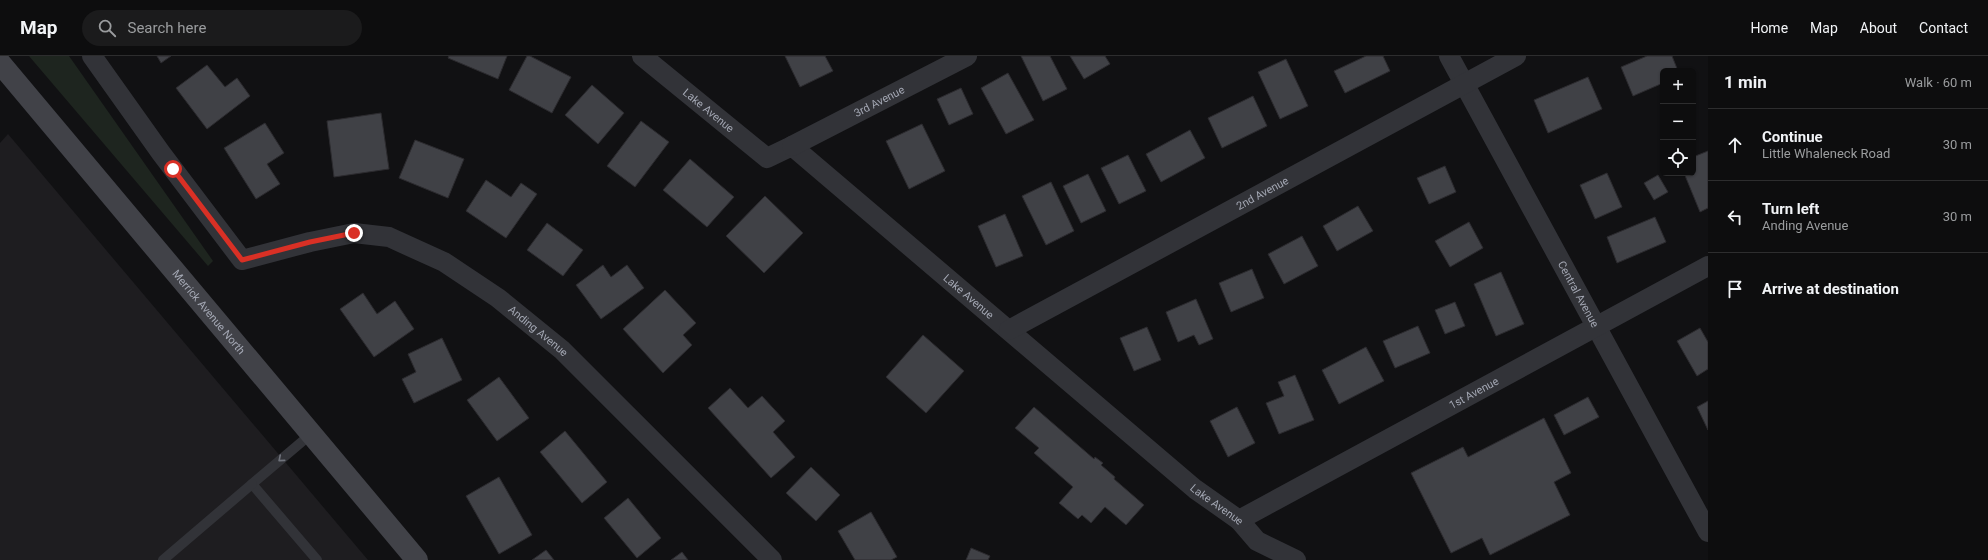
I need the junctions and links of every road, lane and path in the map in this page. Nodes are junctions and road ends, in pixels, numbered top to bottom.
1 (92, 56) edge
2 (642, 56) edge
3 (967, 56) edge
4 (1449, 56) edge
5 (1516, 56) edge
6 (0, 63) edge
7 (1464, 84) junction
8 (792, 146) junction
9 (1708, 266) edge
10 (1595, 327) junction
11 (1009, 330) junction
12 (311, 434) junction
13 (252, 484) junction
14 (1239, 520) junction
15 (1708, 532) edge
16 (163, 560) edge
17 (317, 560) edge
18 (418, 560) edge
19 (772, 560) edge
20 (1296, 560) edge

1 - 19 street, Anding Avenue
2 - 8 street, Lake Avenue
3 - 8 street, 3rd Avenue
4 - 7 street, Central Avenue
5 - 7 street, 2nd Avenue
6 - 12 main road, Merrick Avenue North
7 - 10 street, Central Avenue
7 - 11 street, 2nd Avenue
8 - 11 street, Lake Avenue
9 - 10 street, 1st Avenue
10 - 14 street, 1st Avenue
10 - 15 street, Central Avenue
11 - 14 street, Lake Avenue
12 -> 13 lane
12 - 18 main road, Merrick Avenue North
13 - 16 lane
13 - 17 lane
14 - 20 street, Lake Avenue

